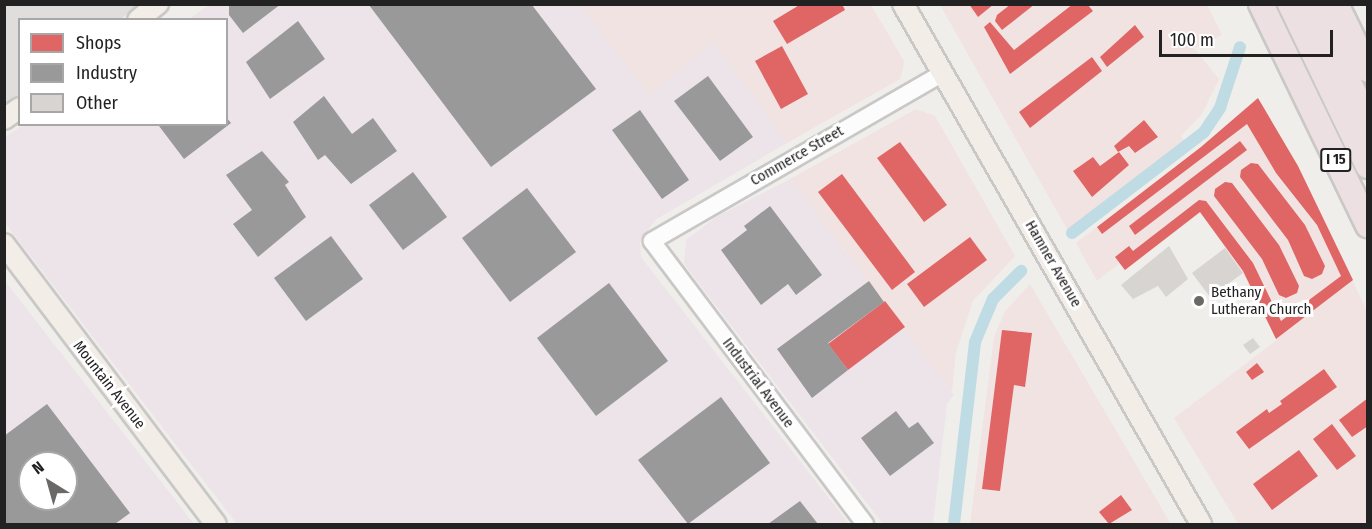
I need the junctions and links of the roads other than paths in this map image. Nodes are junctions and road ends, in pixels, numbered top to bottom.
1 (158, 4) edge
2 (903, 4) edge
3 (1251, 4) edge
4 (1261, 4) edge
5 (1290, 4) edge
6 (1310, 4) edge
7 (1336, 4) edge
8 (140, 18) edge
9 (1368, 70) edge
10 (943, 73) junction
11 (1304, 96) junction
12 (18, 109) edge
13 (4, 119) edge
14 (1368, 120) edge
15 (1368, 166) edge
16 (1368, 225) edge
17 (652, 241) joint
18 (4, 244) edge
19 (216, 525) edge
20 (865, 525) edge
21 (1201, 525) edge

1 - 8 main road
2 - 10 main road, Hamner Avenue
3 - 11 highway
4 - 11 highway, I 15
5 - 15 highway
6 - 14 highway
7 - 9 highway
10 - 17 street, Commerce Street
10 - 21 main road, Hamner Avenue
11 - 16 highway, I 15
12 - 13 main road
17 - 20 street, Industrial Avenue
18 - 19 main road, Mountain Avenue

